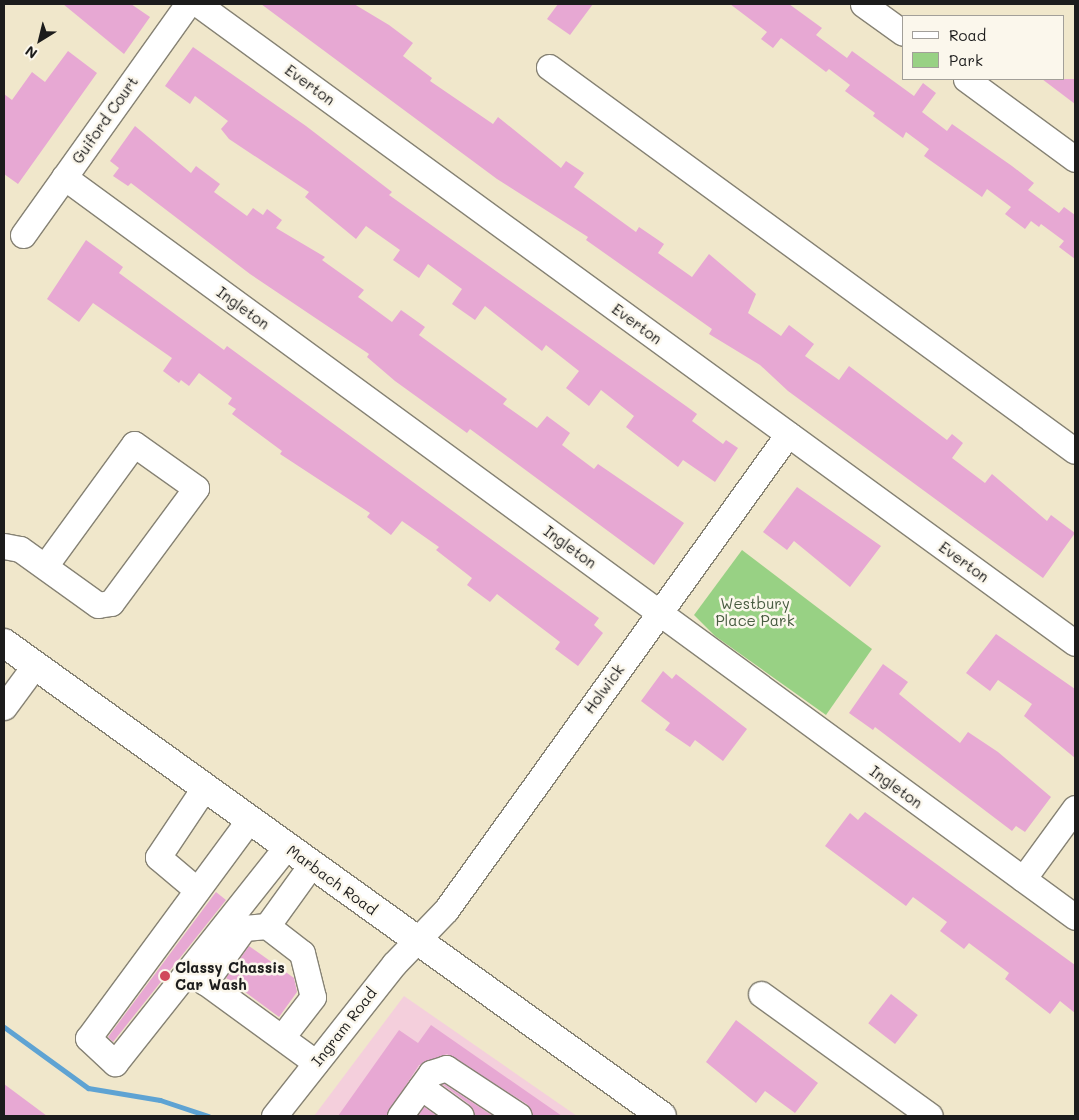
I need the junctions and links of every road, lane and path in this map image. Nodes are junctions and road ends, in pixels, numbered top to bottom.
1 (188, 4) edge
2 (198, 4) edge
3 (863, 4) edge
4 (902, 32) edge
5 (549, 67) dead end
6 (967, 80) edge
7 (1075, 159) edge
8 (64, 177) junction
9 (23, 235) dead end
10 (788, 434) junction
11 (1075, 451) edge
12 (4, 546) edge
13 (45, 566) junction
14 (659, 613) junction
15 (4, 643) edge
16 (1075, 643) edge
17 (35, 665) junction
18 (4, 708) edge
19 (204, 788) junction
20 (1075, 808) edge
21 (249, 820) junction
22 (286, 847) junction
23 (311, 865) junction
24 (1023, 879) junction
25 (197, 890) junction
26 (1075, 917) edge
27 (248, 924) junction
28 (416, 941) junction
29 (761, 994) dead end
30 (282, 1036) junction
31 (316, 1063) junction
32 (421, 1088) junction
33 (926, 1115) edge
34 (274, 1116) edge
35 (400, 1116) edge
36 (461, 1116) edge
37 (519, 1116) edge
38 (662, 1116) edge

1 - 8 street, Guiford Court
2 - 10 street, Everton
3 - 4 street
5 - 11 street
6 - 7 street
8 - 9 street, Guiford Court
8 - 14 street, Ingleton
10 - 14 street, Holwick
10 - 16 street, Everton
12 - 13 street
13 - 13 street
14 - 24 street, Ingleton
14 - 28 street, Holwick
15 - 17 main road, Marbach Road
17 - 18 street
17 - 19 main road, Marbach Road
19 - 21 main road, Marbach Road
19 - 25 street
20 - 24 street
21 - 22 main road, Marbach Road
21 - 25 street
22 - 23 main road, Marbach Road
22 - 27 street
23 - 27 street
23 - 28 main road, Marbach Road
24 - 26 street, Ingleton
25 - 27 street
27 - 30 street
27 - 30 street
28 - 31 street, Ingram Road
28 - 38 main road, Marbach Road
29 - 33 street
30 - 31 street
31 - 34 street, Ingram Road
32 - 35 street
32 - 36 street
32 - 37 street

